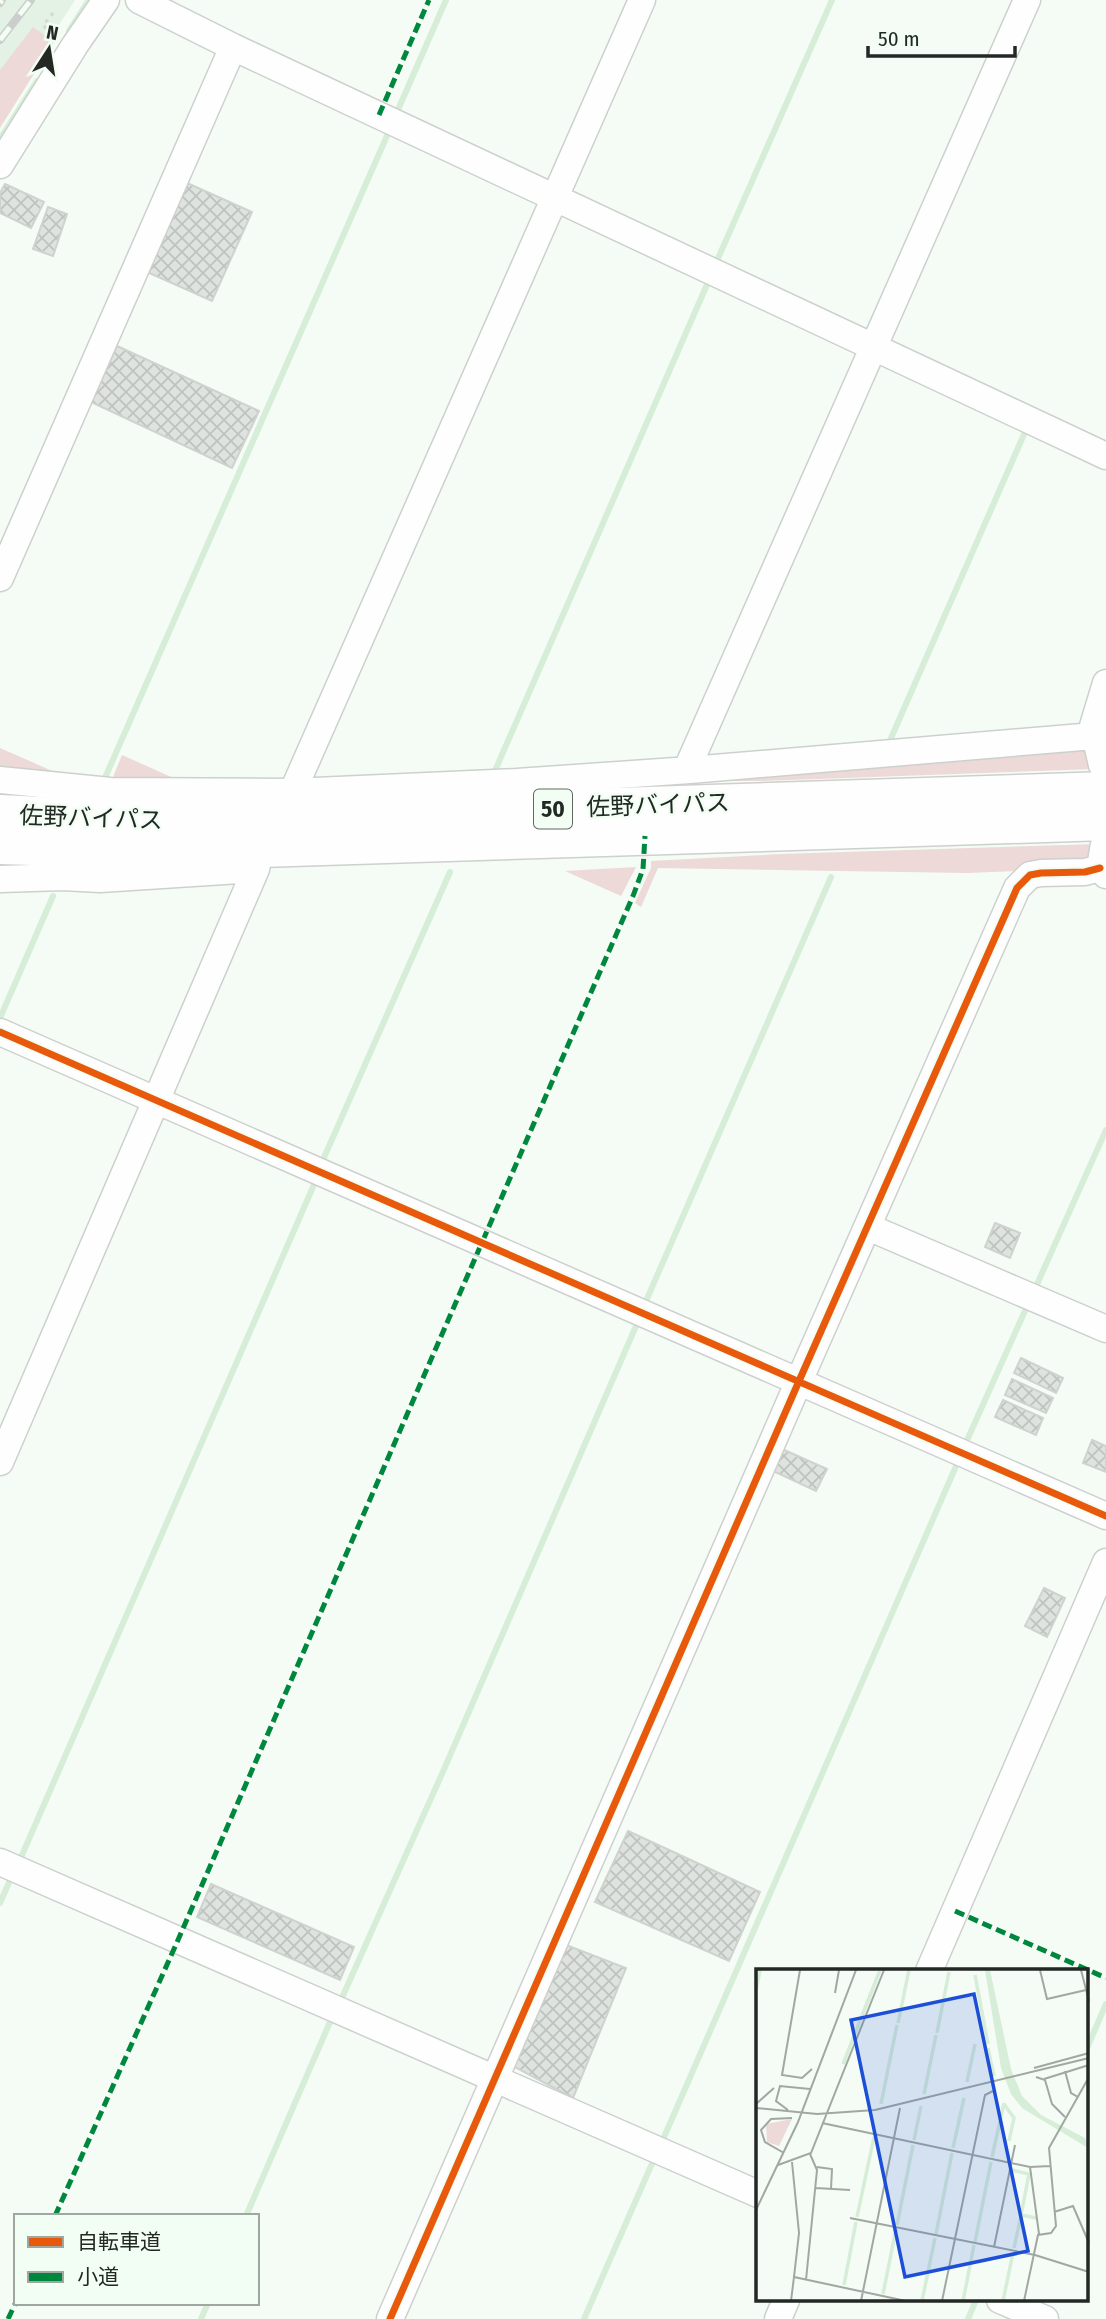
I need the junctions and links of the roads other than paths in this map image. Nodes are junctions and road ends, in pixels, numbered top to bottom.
1 (106, 0) edge
2 (139, 0) edge
3 (642, 0) edge
4 (1027, 0) edge
5 (233, 47) junction
6 (0, 165) edge
7 (555, 197) junction
8 (874, 348) junction
9 (1106, 457) edge
10 (0, 578) edge
11 (1106, 682) edge
12 (1094, 736) junction
13 (690, 770) junction
14 (1104, 778) edge
15 (0, 780) edge
16 (293, 806) junction
17 (0, 814) edge
18 (0, 845) edge
19 (1104, 852) edge
20 (258, 859) junction
21 (0, 879) edge
22 (0, 1032) edge
23 (157, 1101) junction
24 (868, 1227) junction
25 (1106, 1329) edge
26 (799, 1381) junction
27 (0, 1462) edge
28 (1106, 1516) edge
29 (1106, 1562) edge
30 (0, 1862) edge
31 (930, 1969) edge
32 (496, 2077) junction
33 (756, 2193) edge
34 (785, 2302) edge
35 (1005, 2302) edge
36 (390, 2319) edge
37 (778, 2319) edge
38 (1045, 2319) edge

1 - 6 street
2 - 5 street
3 - 7 street
4 - 8 street
5 - 7 street
5 - 10 street
7 - 8 street
7 - 16 street
8 - 9 street
8 - 13 street
11 - 12 street
12 - 13 street
12 - 14 street
13 - 16 street
14 - 16 highway, 佐野バイパス / 50
15 - 16 street
16 - 17 highway, 佐野バイパス / 50
18 - 20 highway, 佐野バイパス / 50
19 - 20 highway, 佐野バイパス / 50
19 - 24 street
20 - 21 street
20 - 23 street
22 - 23 street
23 - 26 street
23 - 27 street
24 - 25 street
24 - 26 street
26 - 28 street
26 - 32 street
29 - 31 street
30 - 32 street
32 - 33 street
32 - 36 street
34 - 37 street
35 - 38 street

